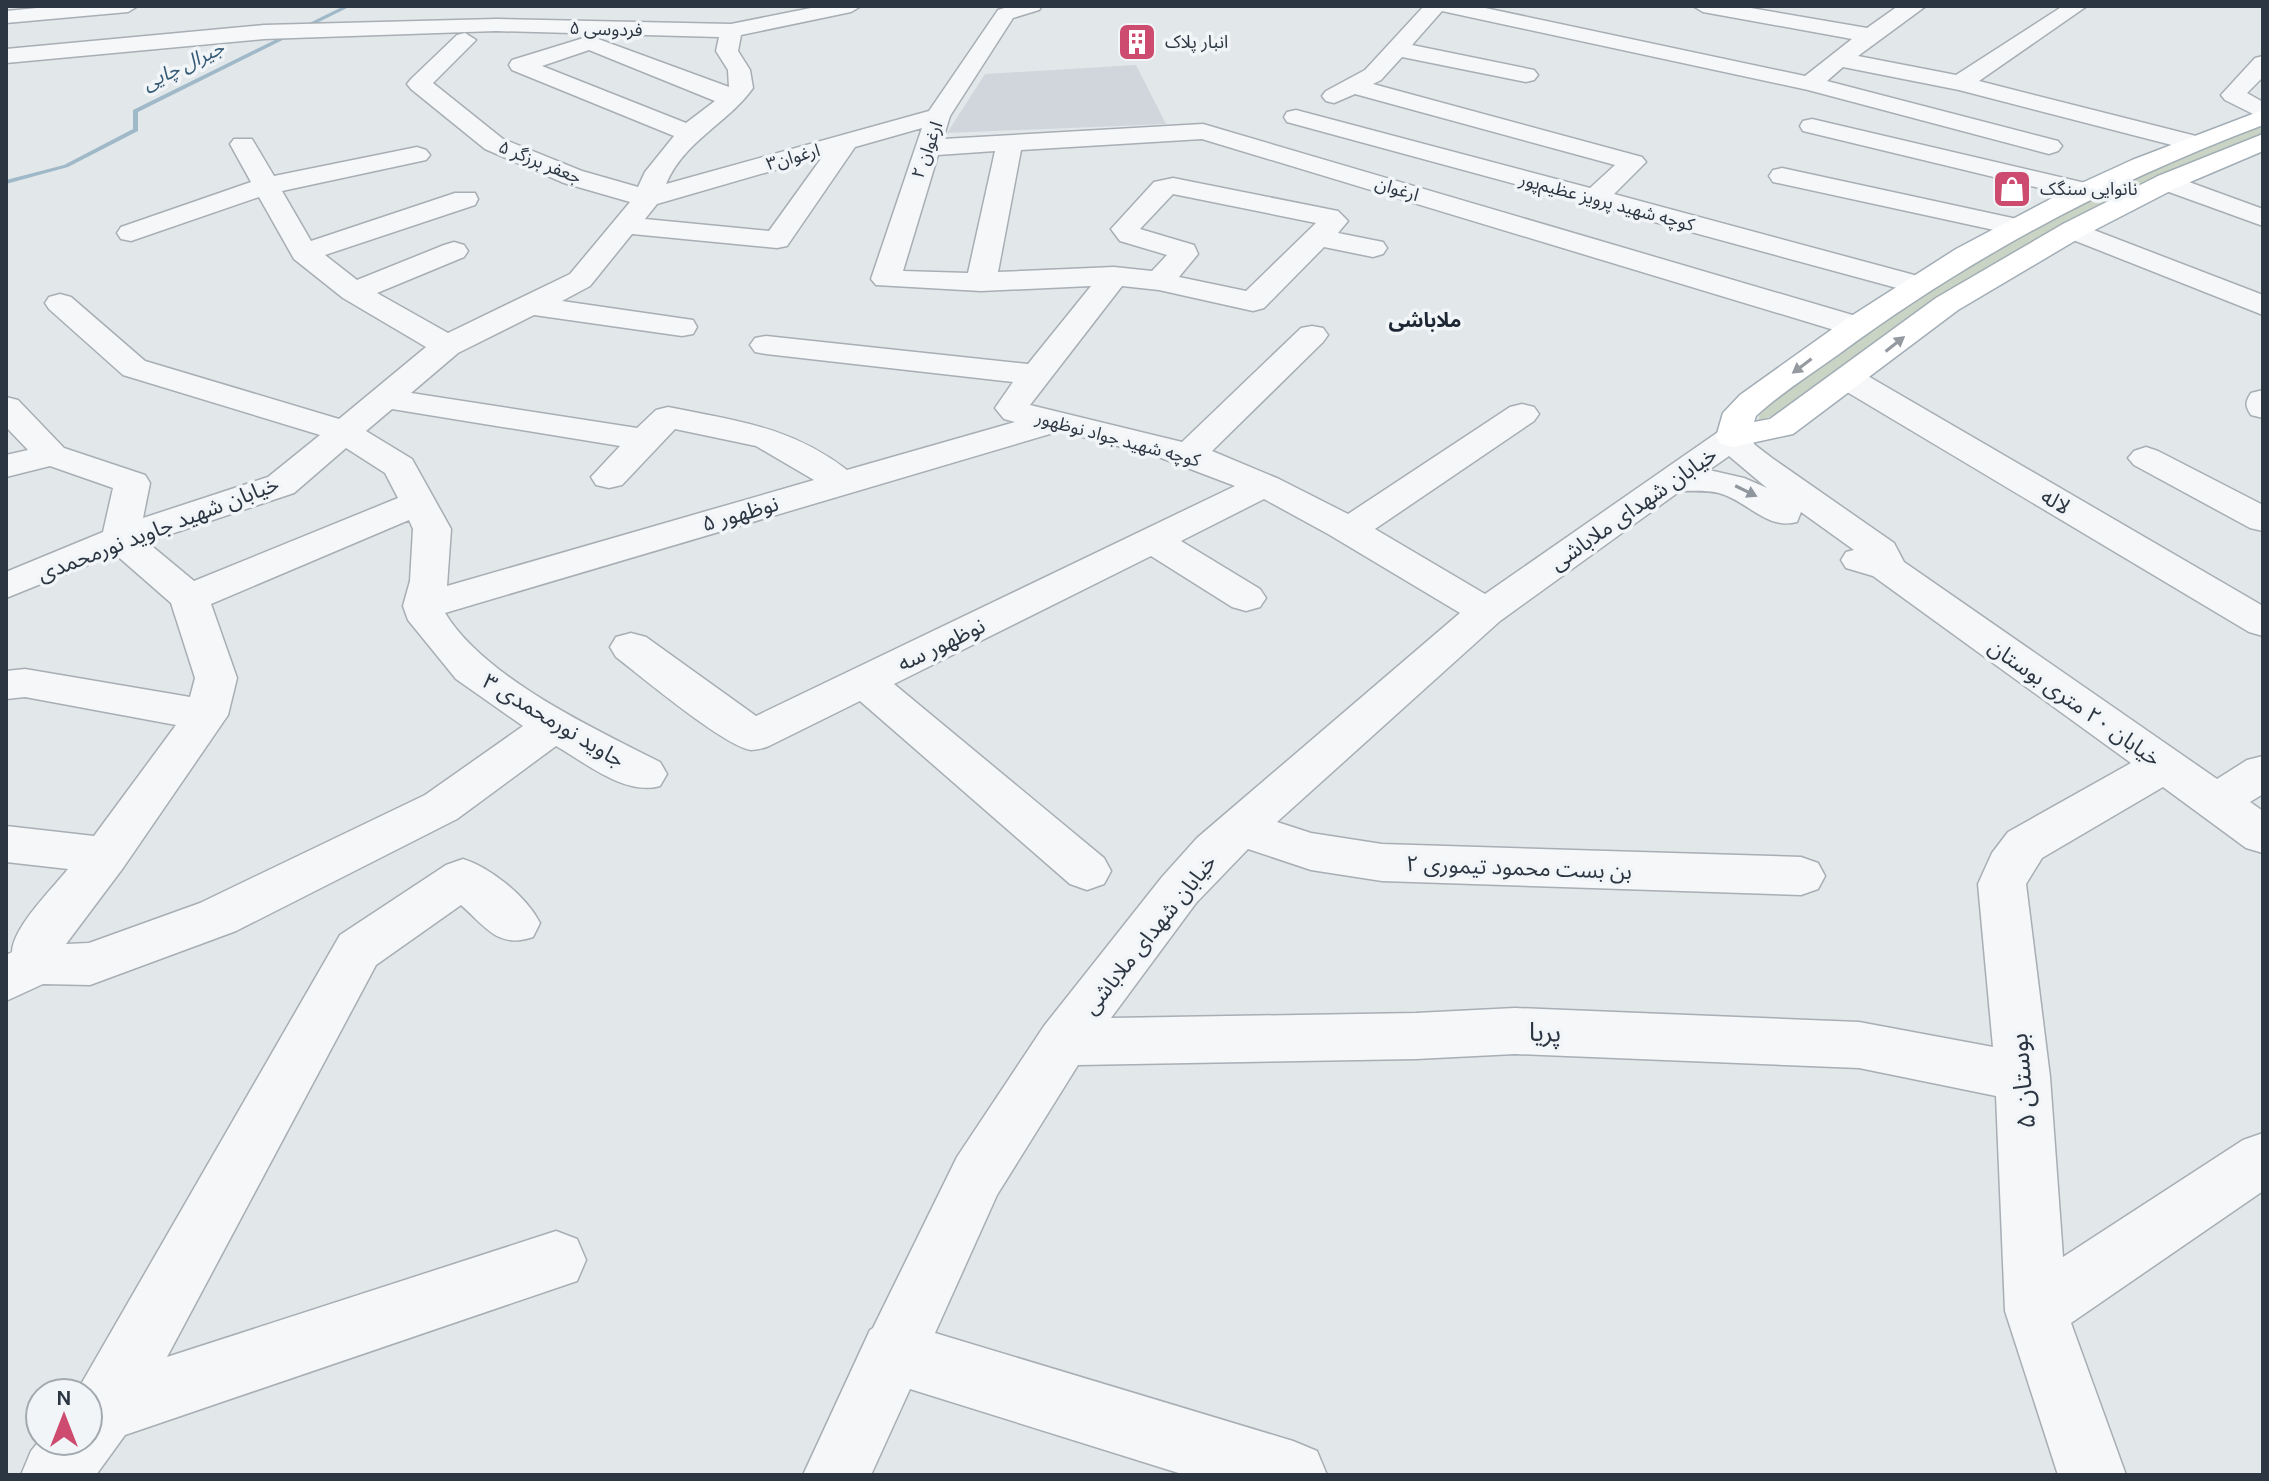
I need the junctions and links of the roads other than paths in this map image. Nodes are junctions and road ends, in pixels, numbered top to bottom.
1 (128, 6) edge
2 (335, 6) edge
3 (515, 6) edge
4 (617, 6) edge
5 (693, 6) edge
6 (851, 6) edge
7 (1032, 6) edge
8 (1435, 6) edge
9 (1446, 6) edge
10 (1703, 6) edge
11 (1916, 6) edge
12 (2077, 6) edge
13 (6, 17) edge
14 (496, 25) junction
15 (240, 31) junction
16 (685, 31) junction
17 (731, 31) junction
18 (595, 35) junction
19 (1873, 36) junction
20 (465, 40) dead end
21 (1396, 49) junction
22 (6, 56) edge
23 (1838, 59) junction
24 (2263, 63) edge
25 (1526, 75) dead end
26 (1960, 83) junction
27 (1810, 84) junction
28 (1352, 86) junction
29 (732, 99) junction
30 (2263, 114) edge
31 (938, 116) junction
32 (1279, 123) junction
33 (1812, 126) dead end
34 (1203, 131) junction
35 (689, 133) junction
36 (846, 142) junction
37 (2191, 142) junction
38 (243, 144) dead end
39 (1009, 144) junction
40 (2049, 146) dead end
41 (927, 148) junction
42 (2258, 148) edge
43 (417, 155) dead end
44 (1782, 176) dead end
45 (2167, 182) junction
46 (266, 186) junction
47 (2085, 191) junction
48 (647, 198) junction
49 (465, 199) dead end
50 (1594, 199) junction
51 (2263, 218) edge
52 (625, 225) junction
53 (2017, 227) junction
54 (2073, 230) junction
55 (131, 233) dead end
56 (1318, 237) junction
57 (1938, 240) dead end
58 (1373, 248) dead end
59 (1980, 250) junction
60 (454, 251) dead end
61 (304, 253) junction
62 (1114, 276) junction
63 (1159, 281) junction
64 (981, 282) junction
65 (1919, 285) junction
66 (354, 292) junction
67 (60, 303) dead end
68 (529, 305) junction
69 (2263, 306) edge
70 (1855, 326) junction
71 (682, 327) dead end
72 (1312, 335) dead end
73 (766, 345) dead end
74 (447, 346) junction
75 (1036, 375) junction
76 (1849, 379) junction
77 (383, 398) junction
78 (2263, 400) edge
79 (6, 407) edge
80 (2263, 408) edge
81 (1522, 414) dead end
82 (665, 419) junction
83 (1057, 420) junction
84 (342, 431) junction
85 (1733, 437) junction
86 (52, 455) junction
87 (1188, 455) junction
88 (2146, 458) dead end
89 (6, 466) edge
90 (609, 477) dead end
91 (1671, 481) junction
92 (842, 484) junction
93 (1263, 486) junction
94 (416, 504) junction
95 (2263, 520) edge
96 (1349, 530) junction
97 (120, 538) junction
98 (1154, 541) junction
99 (1887, 568) junction
100 (6, 586) edge
101 (189, 598) junction
102 (1246, 598) dead end
103 (423, 606) junction
104 (1486, 612) junction
105 (2263, 623) edge
106 (631, 647) dead end
107 (864, 681) junction
108 (6, 685) edge
109 (206, 715) junction
110 (554, 726) junction
111 (2164, 765) junction
112 (2263, 772) edge
113 (644, 774) dead end
114 (2216, 802) junction
115 (1243, 827) junction
116 (2263, 835) edge
117 (6, 844) edge
118 (106, 855) junction
119 (1087, 871) dead end
120 (1801, 876) dead end
121 (515, 923) dead end
122 (22, 971) edge
123 (1063, 1042) junction
124 (2023, 1077) junction
125 (2263, 1159) edge
126 (556, 1260) dead end
127 (2036, 1311) junction
128 (892, 1352) junction
129 (104, 1404) edge
130 (104, 1422) edge
131 (68, 1457) edge
132 (55, 1475) edge
133 (837, 1475) edge
134 (1293, 1475) edge
135 (2092, 1475) edge

1 - 13 street
2 - 15 street
3 - 14 street
4 - 18 street
5 - 16 street
6 - 17 street, فردوسی ۵
7 - 31 street, ارغوان ۲
8 - 21 street
9 - 27 street
10 - 19 street
11 - 19 street
12 - 26 street
14 - 15 street, فردوسی ۵
14 - 18 street, فردوسی ۵
15 - 22 street
16 - 17 street, فردوسی ۵
16 - 18 street, فردوسی ۵
17 - 29 street
18 - 29 street
18 - 35 street
19 - 23 street
20 - 48 street, جعفر برزگر ۵
21 - 25 street
21 - 28 street
23 - 26 street
23 - 27 street
24 - 30 street
26 - 37 street
27 - 40 street
28 - 32 street
28 - 50 street
29 - 35 street, خیابان شهید جاوید نورمحمدی
30 - 37 main road, خیابان شهدای ملاباشی
31 - 36 street, ارغوان۳
31 - 41 street, ارغوان ۲
32 - 34 street
32 - 50 street, کوچه شهید پرویز عظیم‌پور
33 - 47 street
34 - 39 street, ارغوان
34 - 70 street, ارغوان
35 - 48 street, خیابان شهید جاوید نورمحمدی
36 - 48 street, ارغوان۳
36 - 52 street
37 - 47 main road, خیابان شهدای ملاباشی
38 - 46 street
39 - 41 street, ارغوان
39 - 64 street
41 - 64 street, ارغوان ۲
42 - 45 main road, خیابان شهدای ملاباشی
43 - 46 street
44 - 53 street
45 - 51 street
45 - 54 main road, خیابان شهدای ملاباشی
46 - 55 street
46 - 61 street
47 - 53 main road, خیابان شهدای ملاباشی
48 - 52 street, خیابان شهید جاوید نورمحمدی
49 - 61 street
50 - 65 street, کوچه شهید پرویز عظیم‌پور
52 - 68 street, خیابان شهید جاوید نورمحمدی
53 - 59 main road, خیابان شهدای ملاباشی
54 - 69 street
76 -> 54 main road, خیابان شهدای ملاباشی
56 - 58 street
56 - 63 street
56 - 63 street
57 - 59 street
59 - 65 main road, خیابان شهدای ملاباشی
60 - 66 street
61 - 66 street
62 - 63 street
62 - 64 street
62 - 75 street, کوچه شهید جواد نوظهور
65 - 70 main road, خیابان شهدای ملاباشی
66 - 74 street
67 - 84 street
68 - 71 street
68 - 74 street, خیابان شهید جاوید نورمحمدی
70 -> 85 main road, خیابان شهدای ملاباشی
72 - 87 street
73 - 75 street
74 - 77 street, خیابان شهید جاوید نورمحمدی
75 - 83 street, کوچه شهید جواد نوظهور
76 - 85 main road, خیابان شهدای ملاباشی
76 - 105 street, لاله
77 - 82 street
77 - 84 street, خیابان شهید جاوید نورمحمدی
78 - 80 street
79 - 86 street
81 - 96 street
82 - 90 street
82 - 92 street
83 - 87 street, کوچه شهید جواد نوظهور
83 - 92 street, نوظهور ۵
84 - 94 street
84 - 97 street, خیابان شهید جاوید نورمحمدی
85 - 91 street, خیابان شهدای ملاباشی
85 - 99 street, خیابان ۲۰ متری بوستان
86 - 89 street
86 - 97 street
87 - 93 street, کوچه شهید جواد نوظهور
88 - 95 street
91 -> 99 street, خیابان ۲۰ متری بوستان
91 - 104 street, خیابان شهدای ملاباشی
92 - 103 street, نوظهور ۵
93 - 96 street, کوچه شهید جواد نوظهور
93 - 98 street, نوظهور سه
94 - 101 street
94 - 103 street
96 - 104 street, کوچه شهید جواد نوظهور
97 - 100 street, خیابان شهید جاوید نورمحمدی
97 - 101 street
98 - 102 street
98 - 107 street, نوظهور سه
99 - 111 street, خیابان ۲۰ متری بوستان
101 - 109 street
103 - 110 street, جاوید نورمحمدی ۳
104 - 115 street, خیابان شهدای ملاباشی
106 - 107 street, نوظهور سه
107 - 119 street
108 - 109 street
109 - 118 street
110 - 113 street, جاوید نورمحمدی ۳
110 - 122 street
111 - 114 street, خیابان ۲۰ متری بوستان
111 - 124 street, بوستان ۵
112 - 114 street
114 - 116 street, خیابان ۲۰ متری بوستان
115 - 120 street, بن بست محمود تیموری ۲
115 - 123 street, خیابان شهدای ملاباشی
117 - 118 street
118 - 122 street
121 - 129 street
123 - 124 street, پریا
123 - 128 street, خیابان شهدای ملاباشی
124 - 127 street, بوستان ۵
125 - 127 street
126 - 130 street
127 - 135 street, بوستان ۵
128 - 133 street, خیابان شهدای ملاباشی
128 - 134 street
131 - 132 street

